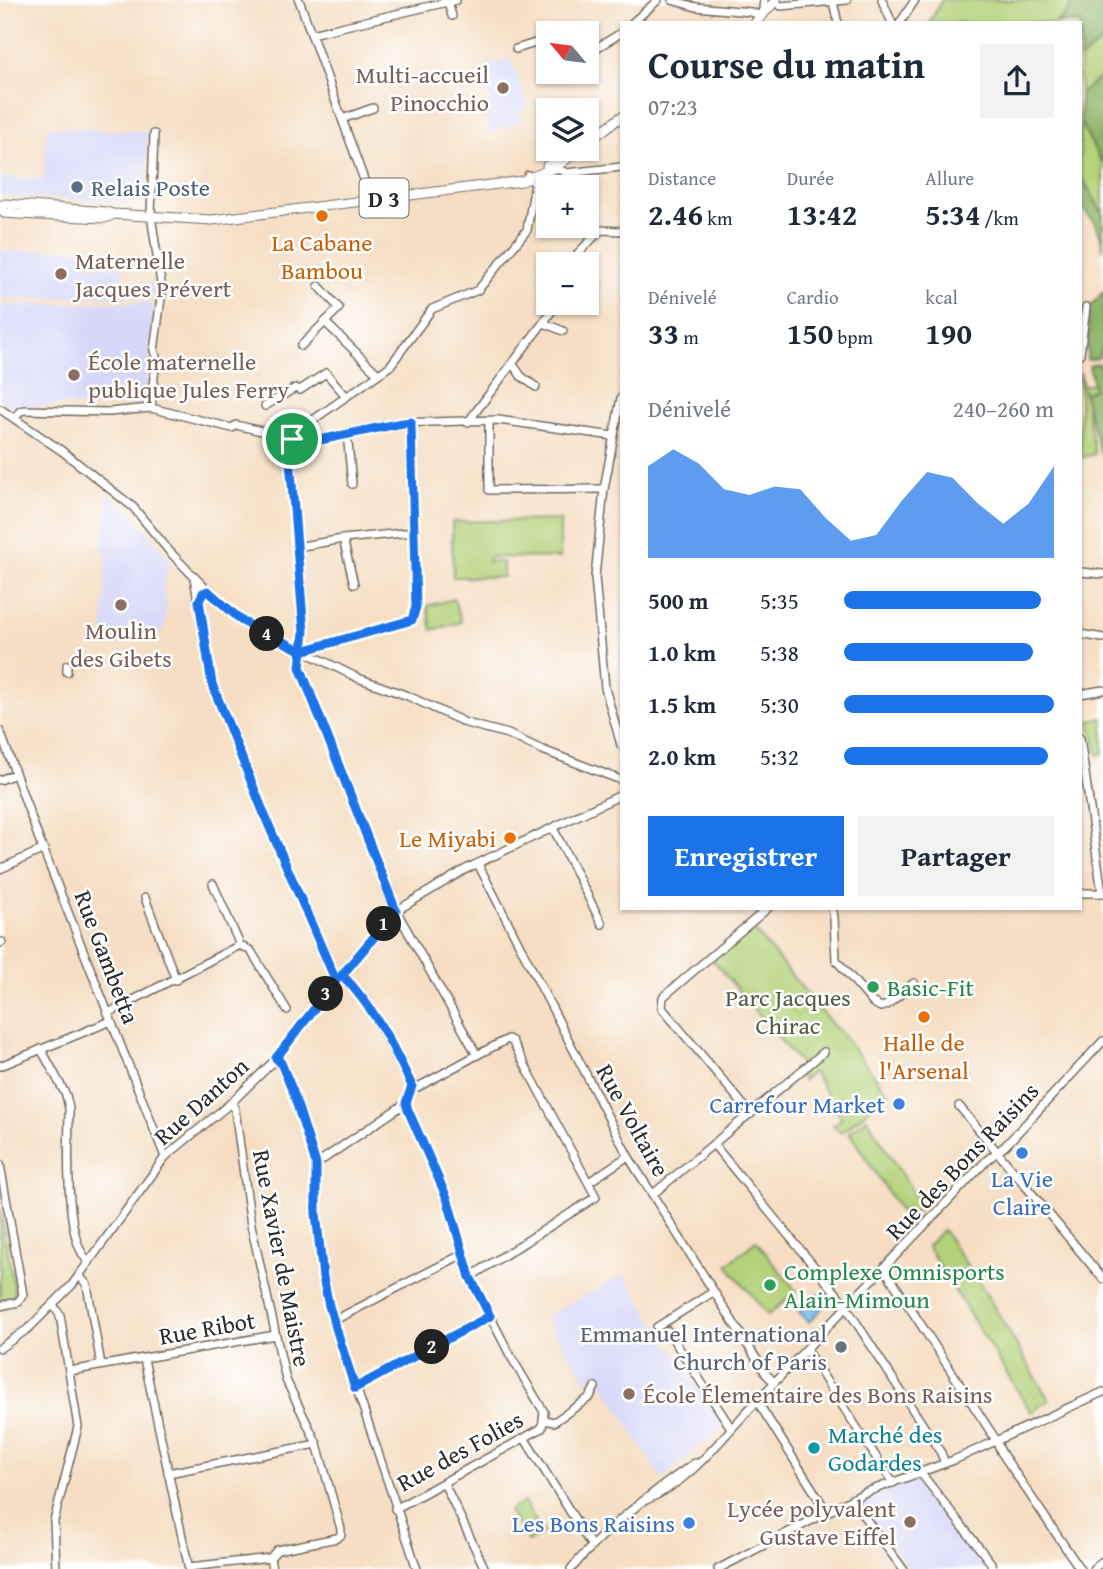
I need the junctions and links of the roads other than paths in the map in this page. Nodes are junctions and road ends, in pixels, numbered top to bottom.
1 (299, 0) edge
2 (658, 0) edge
3 (672, 0) edge
4 (764, 0) edge
5 (847, 0) edge
6 (882, 0) edge
7 (915, 0) edge
8 (452, 1) edge
9 (775, 1) edge
10 (832, 2) edge
11 (452, 16) dead end
12 (634, 21) edge
13 (759, 21) edge
14 (837, 21) edge
15 (891, 21) edge
16 (901, 21) edge
17 (311, 34) junction
18 (620, 34) edge
19 (536, 43) edge
20 (599, 47) edge
21 (516, 50) dead end
22 (373, 108) dead end
23 (620, 118) edge
24 (342, 119) junction
25 (599, 133) edge
26 (154, 134) dead end
27 (559, 161) edge
28 (561, 161) edge
29 (552, 167) junction
30 (620, 167) edge
31 (530, 177) junction
32 (371, 200) junction
33 (0, 208) edge
34 (151, 215) junction
35 (620, 231) edge
36 (579, 252) edge
37 (318, 286) dead end
38 (1086, 307) dead end
39 (550, 315) edge
40 (325, 322) junction
41 (544, 323) junction
42 (563, 331) dead end
43 (1082, 338) edge
44 (301, 346) dead end
45 (512, 363) junction
46 (378, 374) junction
47 (536, 387) dead end
48 (346, 396) junction
49 (620, 403) edge
50 (265, 406) dead end
51 (151, 408) junction
52 (0, 409) edge
53 (15, 419) junction
54 (489, 421) junction
55 (411, 422) junction
56 (468, 422) junction
57 (347, 433) junction
58 (613, 436) junction
59 (292, 439) junction
60 (352, 484) dead end
61 (604, 489) junction
62 (413, 532) junction
63 (343, 539) junction
64 (296, 547) junction
65 (1082, 572) edge
66 (1103, 574) edge
67 (194, 577) junction
68 (354, 584) dead end
69 (208, 591) junction
70 (199, 601) junction
71 (1082, 634) edge
72 (1103, 638) edge
73 (302, 651) junction
74 (1103, 690) edge
75 (1082, 694) edge
76 (0, 731) edge
77 (620, 741) edge
78 (1082, 751) edge
79 (14, 772) junction
80 (0, 780) edge
81 (620, 780) edge
82 (620, 795) edge
83 (553, 828) junction
84 (44, 849) junction
85 (478, 864) junction
86 (0, 869) edge
87 (213, 884) dead end
88 (1082, 893) edge
89 (1103, 893) edge
90 (145, 898) dead end
91 (766, 910) edge
92 (832, 910) edge
93 (396, 911) junction
94 (603, 924) dead end
95 (240, 945) junction
96 (339, 978) junction
97 (176, 979) junction
98 (914, 983) dead end
99 (287, 1010) dead end
100 (110, 1017) junction
101 (1101, 1046) edge
102 (41, 1049) junction
103 (824, 1052) dead end
104 (477, 1055) junction
105 (276, 1058) junction
106 (0, 1066) edge
107 (412, 1086) junction
108 (232, 1102) junction
109 (406, 1103) junction
110 (959, 1106) dead end
111 (751, 1114) junction
112 (714, 1145) junction
113 (994, 1150) junction
114 (628, 1156) junction
115 (165, 1157) junction
116 (0, 1164) edge
117 (316, 1164) junction
118 (589, 1182) junction
119 (653, 1194) junction
120 (463, 1254) junction
121 (89, 1262) junction
122 (884, 1268) junction
123 (79, 1275) junction
124 (470, 1277) junction
125 (1103, 1279) edge
126 (713, 1292) junction
127 (53, 1305) junction
128 (0, 1306) edge
129 (846, 1307) junction
130 (490, 1316) junction
131 (333, 1321) junction
132 (657, 1326) dead end
133 (668, 1331) dead end
134 (275, 1335) junction
135 (0, 1348) edge
136 (806, 1350) junction
137 (145, 1359) junction
138 (101, 1366) junction
139 (70, 1371) junction
140 (774, 1382) junction
141 (595, 1387) dead end
142 (355, 1388) junction
143 (1103, 1392) edge
144 (757, 1401) junction
145 (543, 1424) junction
146 (731, 1428) junction
147 (525, 1439) junction
148 (996, 1440) junction
149 (317, 1444) junction
150 (945, 1464) junction
151 (920, 1472) junction
152 (168, 1473) junction
153 (444, 1483) junction
154 (892, 1483) junction
155 (851, 1499) junction
156 (395, 1508) junction
157 (827, 1512) junction
158 (590, 1545) junction
159 (270, 1558) junction
160 (1103, 1561) edge
161 (721, 1567) edge
162 (189, 1568) edge
163 (55, 1569) edge
164 (272, 1569) edge
165 (417, 1569) edge
166 (485, 1569) edge
167 (571, 1569) edge
168 (903, 1569) edge
169 (992, 1569) edge
170 (1080, 1569) edge
171 (1093, 1569) edge

1 - 17 street
2 - 12 street
3 - 13 street
4 - 13 street
5 - 10 street
6 - 15 street
7 - 16 street
8 - 11 street
8 - 17 street
9 - 10 street
9 - 13 main road
10 - 14 street
17 - 24 street
18 - 20 street
19 - 21 street
22 - 24 street
23 - 25 main road
24 - 32 street
26 - 34 street
27 - 29 main road, D 3
28 - 29 main road, D 3
29 - 30 street
29 - 31 main road, D 3
31 - 32 main road, D 3
31 - 46 street
32 - 34 main road, D 3
33 - 34 main road, D 3
34 - 51 street
35 - 36 street
37 - 40 street
38 - 43 street
39 - 41 street
40 - 44 street
40 - 46 street
41 - 42 street
41 - 45 street
45 - 47 street
45 - 56 street
46 - 48 street
48 - 50 street
48 - 59 street
49 - 58 street
51 - 53 street
51 - 59 street
52 - 53 street
53 - 67 street
54 - 56 street
54 - 58 street
54 - 61 street
55 - 56 street
55 - 57 street
55 - 62 street
57 - 59 street
57 - 60 street
58 - 61 street
59 - 64 street
61 - 77 street
62 - 63 street
62 - 73 street
63 - 64 street
63 - 68 street
64 - 73 street
65 - 66 street
67 - 69 street
67 - 70 street
69 - 70 street
69 - 73 street
70 - 96 street
71 - 72 street
73 - 81 street
73 - 93 street
74 - 75 street
76 - 79 street, Rue Gambetta
78 - 89 street
79 - 80 street
79 - 84 street, Rue Gambetta
82 - 83 street, Rue Danton
83 - 85 street, Rue Danton
83 - 94 street
84 - 86 street
84 - 100 street, Rue Gambetta
85 - 93 street, Rue Danton
85 - 114 street, Rue Voltaire
87 - 95 street
88 - 89 street
90 - 97 street
91 - 111 street
92 - 98 street
93 - 96 street, Rue Danton
93 - 104 street
95 - 97 street
95 - 99 street
96 - 105 street, Rue Danton
96 - 107 street
97 - 100 street
100 - 102 street
100 - 115 street, Rue Gambetta
101 - 113 street, Rue des Bons Raisins
102 - 106 street
102 - 121 street
103 - 111 street
104 - 107 street
104 - 118 street
105 - 108 street, Rue Danton
105 - 117 street
107 - 109 street
108 - 115 street, Rue Danton
108 - 134 street, Rue Xavier de Maistre
109 - 117 street
109 - 120 street
110 - 113 street
111 - 112 street
112 - 119 street
112 - 129 street
113 - 122 street, Rue des Bons Raisins
113 - 125 street
114 - 118 street
114 - 119 street, Rue Voltaire
115 - 121 street, Rue Danton
116 - 128 street
117 - 131 street
118 - 124 street
119 - 126 street, Rue Voltaire
120 - 124 street
120 - 131 street
121 - 123 street, Rue Danton
122 - 129 street, Rue des Bons Raisins
122 - 148 street
123 - 127 street, Rue Danton
123 - 138 street
124 - 130 street
126 - 132 street
126 - 140 street, Rue Voltaire
127 - 135 street, Rue Danton
127 - 139 street
129 - 136 street, Rue des Bons Raisins
129 - 150 street
130 - 142 street
130 - 145 street
131 - 142 street
133 - 146 street
134 - 137 street, Rue Ribot
134 - 149 street, Rue Xavier de Maistre
136 - 140 street, Rue des Bons Raisins
136 - 154 street
137 - 138 street, Rue Ribot
137 - 152 street
138 - 139 street, Rue Ribot
139 - 163 street
140 - 144 street, Rue des Bons Raisins
141 - 145 street, Rue des Folies
142 - 156 street
143 - 148 street
144 - 146 street, Rue des Bons Raisins
144 - 157 street
145 - 147 street, Rue des Folies
146 - 158 street, Rue des Bons Raisins
147 - 153 street, Rue des Folies
147 - 158 street
148 - 150 street
148 - 170 street
149 - 152 street
149 - 159 street, Rue Xavier de Maistre
150 - 151 street
151 - 154 street
151 - 169 street
152 - 162 street
153 - 156 street, Rue des Folies
153 - 166 street
154 - 155 street
155 - 157 street
155 - 168 street
156 - 165 street
157 - 161 street
158 - 167 street, Rue des Bons Raisins
159 - 162 street
159 - 164 street
160 - 171 street

